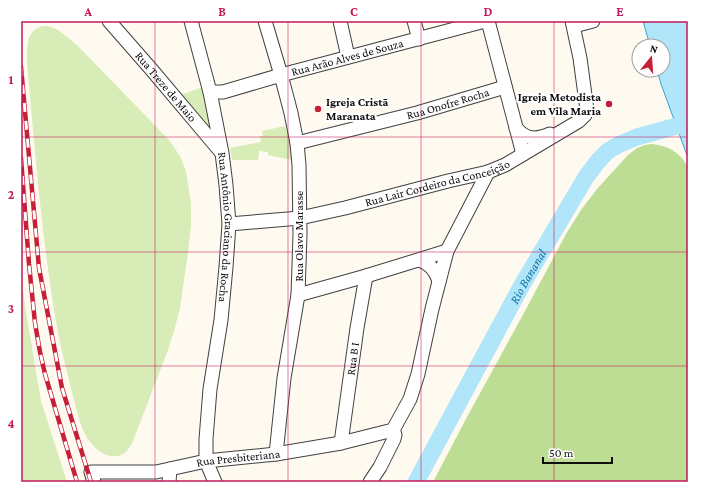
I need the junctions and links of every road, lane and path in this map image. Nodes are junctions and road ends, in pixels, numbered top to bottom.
1 (109, 21) edge
2 (191, 21) edge
3 (265, 21) edge
4 (340, 21) edge
5 (414, 21) edge
6 (485, 21) edge
7 (488, 21) edge
8 (593, 21) edge
9 (573, 24) edge
10 (419, 39) junction
11 (348, 57) junction
12 (281, 75) junction
13 (505, 87) junction
14 (210, 92) junction
15 (573, 124) junction
16 (516, 128) junction
17 (297, 143) junction
18 (222, 153) junction
19 (523, 154) junction
20 (488, 172) junction
21 (300, 218) junction
22 (229, 224) junction
23 (447, 251) junction
24 (419, 260) junction
25 (366, 276) junction
26 (439, 282) junction
27 (298, 295) junction
28 (394, 430) junction
29 (341, 443) junction
30 (276, 454) junction
31 (206, 461) junction
32 (170, 469) junction
33 (94, 482) edge
34 (169, 482) edge
35 (215, 482) edge
36 (370, 482) edge

1 - 18 street, Rua Treze de Maio
2 - 14 street, Rua Antônio Graciano da Rocha
3 - 12 street, Rua Olavo Marasse
4 - 11 street
5 - 10 street
6 - 10 street, Rua Arão Alves de Souza
7 - 13 street
8 - 9 street
9 - 15 street
10 - 11 street, Rua Arão Alves de Souza
11 - 12 street, Rua Arão Alves de Souza
12 - 14 street, Rua Arão Alves de Souza
12 - 17 street, Rua Olavo Marasse
13 - 16 street
13 - 17 street, Rua Onofre Rocha
14 - 18 street, Rua Antônio Graciano da Rocha
15 - 16 street
15 - 19 street, Rua Lair Cordeiro da Conceição
16 - 19 street
17 - 21 street, Rua Olavo Marasse
18 - 22 street, Rua Antônio Graciano da Rocha
19 - 20 street, Rua Lair Cordeiro da Conceição
20 - 21 street, Rua Lair Cordeiro da Conceição
20 - 23 street
21 - 22 street, Rua Lair Cordeiro da Conceição
21 - 27 street, Rua Olavo Marasse
22 - 31 street, Rua Antônio Graciano da Rocha
23 - 24 street
23 - 26 street
24 - 25 street
24 - 26 street
25 - 27 street
25 - 29 street, Rua B I
26 - 28 street
27 - 30 street, Rua Olavo Marasse
28 - 29 street, Rua Presbiteriana
28 - 36 street
29 - 30 street, Rua Presbiteriana
30 - 31 street, Rua Presbiteriana
31 - 32 street, Rua Presbiteriana
31 - 35 street, Rua Antônio Graciano da Rocha
32 - 33 street, Rua Presbiteriana
32 - 34 street

